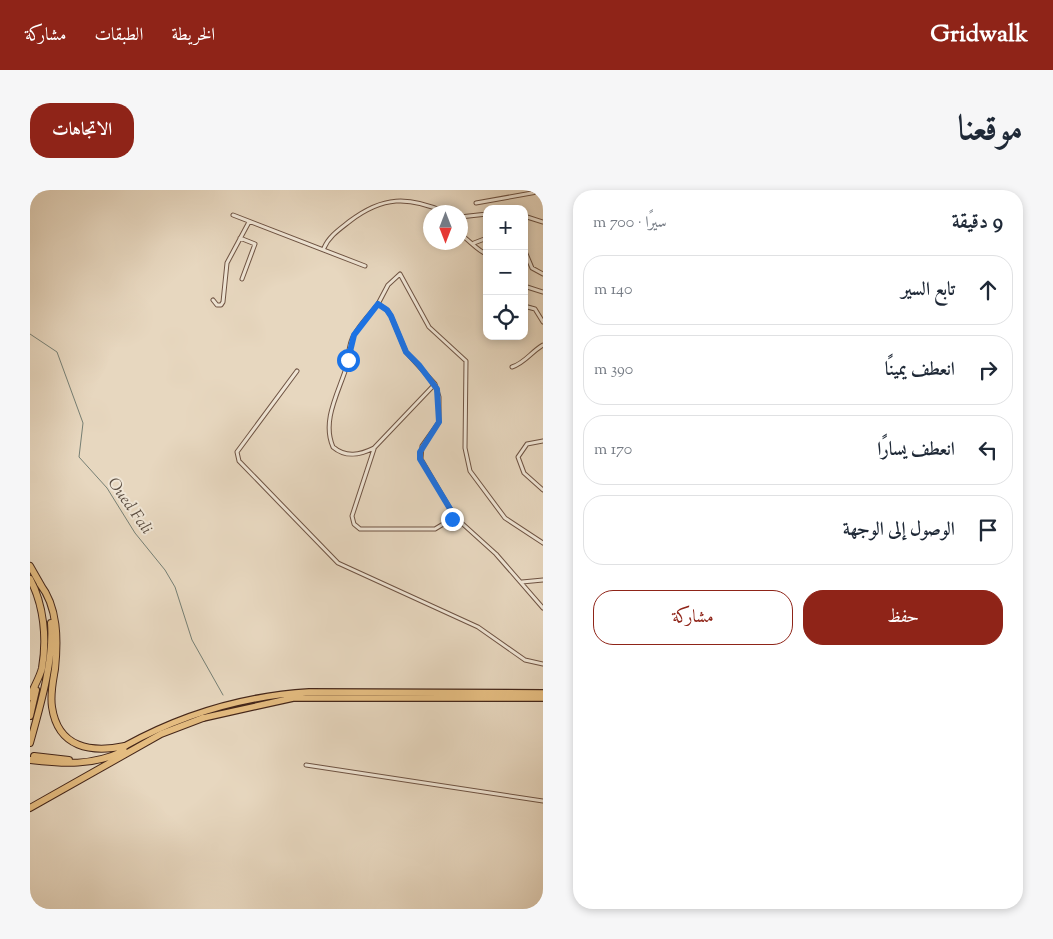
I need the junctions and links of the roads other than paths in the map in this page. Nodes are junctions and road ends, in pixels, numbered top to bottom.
1 (543, 191) edge
2 (476, 203) dead end
3 (423, 205) edge
4 (483, 214) edge
5 (233, 215) dead end
6 (468, 216) edge
7 (528, 217) edge
8 (249, 222) junction
9 (543, 222) edge
10 (240, 238) junction
11 (468, 239) edge
12 (483, 240) edge
13 (474, 243) junction
14 (324, 248) junction
15 (525, 250) edge
16 (483, 253) edge
17 (365, 266) dead end
18 (543, 274) edge
19 (242, 279) dead end
20 (528, 287) edge
21 (543, 292) edge
22 (214, 300) dead end
23 (378, 304) junction
24 (528, 307) edge
25 (543, 322) edge
26 (543, 345) edge
27 (512, 367) dead end
28 (297, 371) dead end
29 (435, 384) junction
30 (543, 441) edge
31 (374, 448) junction
32 (543, 490) edge
33 (455, 517) junction
34 (543, 543) edge
35 (30, 566) edge
36 (30, 579) edge
37 (543, 580) edge
38 (522, 582) junction
39 (40, 584) junction
40 (543, 608) edge
41 (543, 664) edge
42 (42, 670) junction
43 (543, 693) edge
44 (30, 697) edge
45 (543, 698) edge
46 (30, 716) edge
47 (203, 718) joint
48 (190, 722) junction
49 (30, 743) edge
50 (125, 746) junction
51 (30, 756) edge
52 (30, 760) edge
53 (306, 766) dead end
54 (543, 801) edge
55 (30, 808) edge

1 - 2 street
3 - 14 street
4 - 6 street
5 - 8 street
7 - 9 street
8 - 10 street
8 - 14 street
10 - 19 street
10 - 22 street
11 - 13 street
12 - 13 street
13 - 16 street
14 - 17 street
15 - 18 street
20 - 21 street
23 - 29 street
23 - 31 street
23 - 34 street
24 - 25 street
26 - 27 street
28 - 41 street
29 - 31 street
29 - 33 street
30 - 32 street
31 - 33 street
33 - 38 street
35 - 39 highway
36 - 42 highway
37 - 38 street
38 - 40 street
39 - 49 highway
39 - 50 highway
42 - 44 highway
42 - 46 highway
43 - 50 highway
45 - 47 highway
47 - 48 highway
48 - 52 highway
48 - 55 highway
50 - 51 highway
53 - 54 street

